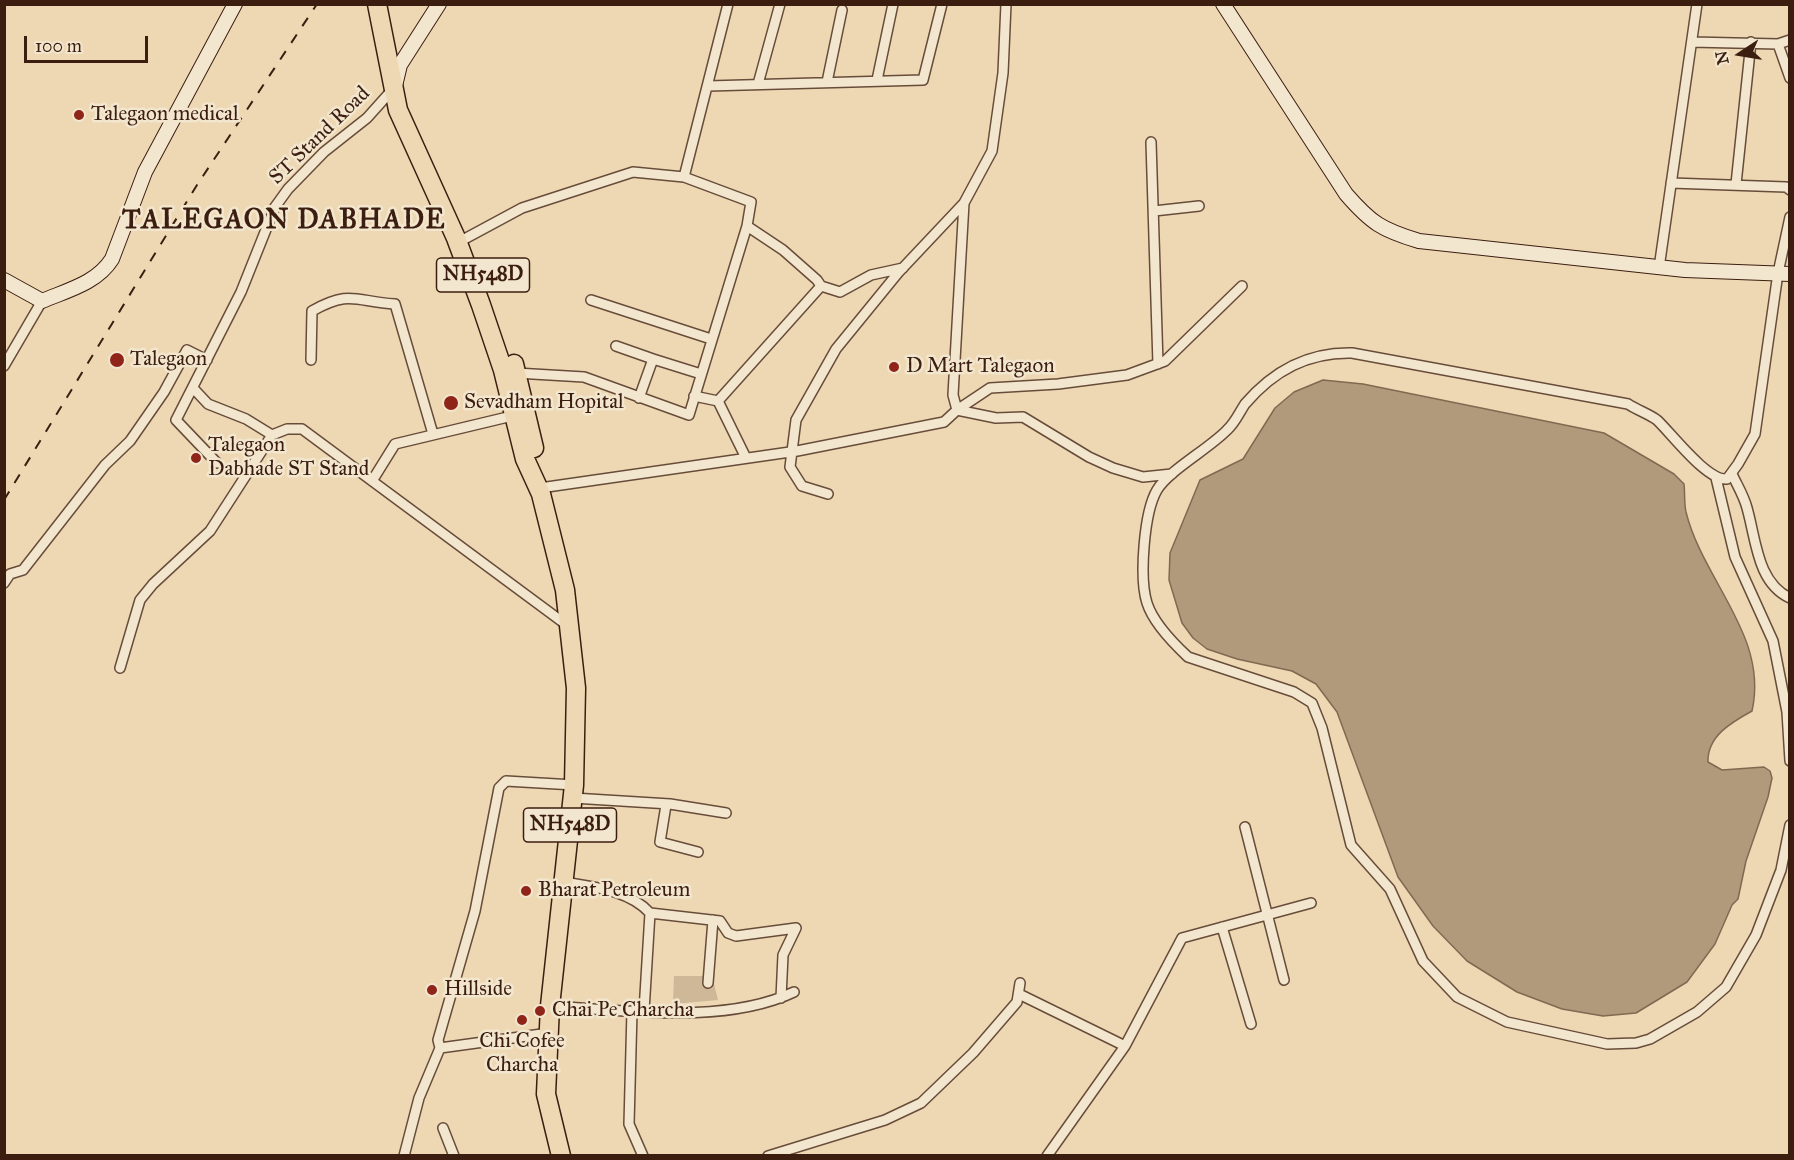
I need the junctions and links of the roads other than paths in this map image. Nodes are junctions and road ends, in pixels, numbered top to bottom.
1 (235, 4) edge
2 (377, 4) edge
3 (440, 4) edge
4 (728, 4) edge
5 (780, 4) edge
6 (893, 4) edge
7 (942, 4) edge
8 (1006, 4) edge
9 (1223, 4) edge
10 (1697, 4) edge
11 (842, 10) dead end
12 (1790, 40) edge
13 (1692, 42) junction
14 (1751, 42) junction
15 (1778, 44) junction
16 (1790, 78) edge
17 (877, 80) junction
18 (827, 82) junction
19 (758, 84) junction
20 (708, 86) junction
21 (400, 95) junction
22 (1151, 142) dead end
23 (684, 177) junction
24 (1671, 183) junction
25 (1736, 184) junction
26 (1790, 190) edge
27 (964, 203) junction
28 (1199, 206) dead end
29 (1154, 211) junction
30 (1790, 217) edge
31 (747, 226) junction
32 (463, 240) junction
33 (903, 268) junction
34 (1659, 268) junction
35 (1784, 274) edge
36 (4, 280) edge
37 (821, 286) junction
38 (1242, 286) dead end
39 (591, 300) dead end
40 (42, 301) junction
41 (711, 339) junction
42 (616, 346) dead end
43 (653, 359) junction
44 (207, 360) junction
45 (311, 360) dead end
46 (1158, 364) junction
47 (4, 366) edge
48 (516, 373) junction
49 (701, 374) junction
50 (193, 388) junction
51 (694, 396) junction
52 (639, 398) junction
53 (718, 401) junction
54 (957, 411) junction
55 (513, 416) junction
56 (433, 434) junction
57 (272, 435) junction
58 (792, 451) junction
59 (746, 458) junction
60 (217, 463) dead end
61 (1174, 474) junction
62 (1732, 474) junction
63 (1716, 478) junction
64 (372, 481) junction
65 (541, 491) junction
66 (828, 494) dead end
67 (4, 583) edge
68 (1790, 598) edge
69 (570, 628) junction
70 (120, 668) dead end
71 (1790, 761) edge
72 (573, 792) junction
73 (666, 805) junction
74 (726, 813) dead end
75 (1790, 825) edge
76 (1245, 827) dead end
77 (698, 852) dead end
78 (564, 882) junction
79 (1311, 903) dead end
80 (650, 913) junction
81 (1267, 915) junction
82 (713, 920) junction
83 (1222, 927) junction
84 (1284, 980) dead end
85 (708, 983) dead end
86 (1020, 983) dead end
87 (794, 992) dead end
88 (1019, 994) junction
89 (781, 998) junction
90 (550, 1006) junction
91 (632, 1011) junction
92 (644, 1011) junction
93 (1251, 1024) dead end
94 (549, 1033) junction
95 (1125, 1047) junction
96 (440, 1048) junction
97 (443, 1128) dead end
98 (404, 1155) edge
99 (454, 1155) edge
100 (561, 1155) edge
101 (643, 1155) edge
102 (768, 1155) edge
103 (1047, 1155) edge

1 - 40 street
2 - 21 highway, NH548D
3 - 21 street
4 - 20 street
5 - 19 street
6 - 17 street
7 - 17 street
8 - 27 street
9 - 34 street
10 - 13 street
11 - 18 street
12 - 15 street
13 - 14 street
13 - 24 street
14 - 15 street
14 - 25 street
15 - 16 street
17 - 18 street
18 - 19 street
19 - 20 street
20 - 23 street
21 - 32 highway, NH548D
21 - 44 street, ST Stand Road
22 - 29 street
23 - 31 street
23 - 32 street
24 - 25 street
24 - 34 street
25 - 26 street
27 - 33 street
27 - 54 street
28 - 29 street
29 - 46 street
30 - 35 street
31 - 37 street
31 - 41 street
32 - 48 highway, NH548D
32 - 55 highway, NH548D
33 - 37 street
33 - 58 street
34 - 35 street
35 - 62 street
36 - 40 street
37 - 53 street
38 - 46 street
39 - 41 street
40 - 47 street
41 - 49 street
42 - 43 street
43 - 49 street
43 - 52 street
44 - 50 street, ST Stand Road
44 - 67 street
45 - 56 street
46 - 54 street
48 - 52 street
48 - 65 highway, NH548D
49 - 51 street
50 - 57 street
50 - 60 street, ST Stand Road
51 - 52 street
51 - 53 street
53 - 59 street
54 - 58 street
54 - 61 street
55 - 56 street
55 - 65 highway, NH548D
56 - 64 street
57 - 64 street
57 - 70 street
58 - 59 street
58 - 66 street
59 - 65 street
61 - 63 street
61 - 75 street
62 - 63 street
62 - 68 street
63 - 71 street
64 - 69 street
65 - 69 highway, NH548D
69 - 72 highway, NH548D
72 - 73 street
72 - 78 highway, NH548D
72 - 96 street
73 - 74 street
73 - 77 street
76 - 81 street
78 - 80 street
78 - 90 highway, NH548D
79 - 81 street
80 - 82 street
80 - 92 street
81 - 83 street
81 - 84 street
82 - 85 street
82 - 89 street
83 - 93 street
83 - 95 street
86 - 88 street
87 - 89 street
88 - 95 street
88 - 102 street
89 - 92 street
90 - 91 street
90 - 94 highway, NH548D
91 - 92 street
91 - 101 street
94 - 96 street
94 - 100 highway, NH548D
95 - 103 street
96 - 98 street
97 - 99 street

